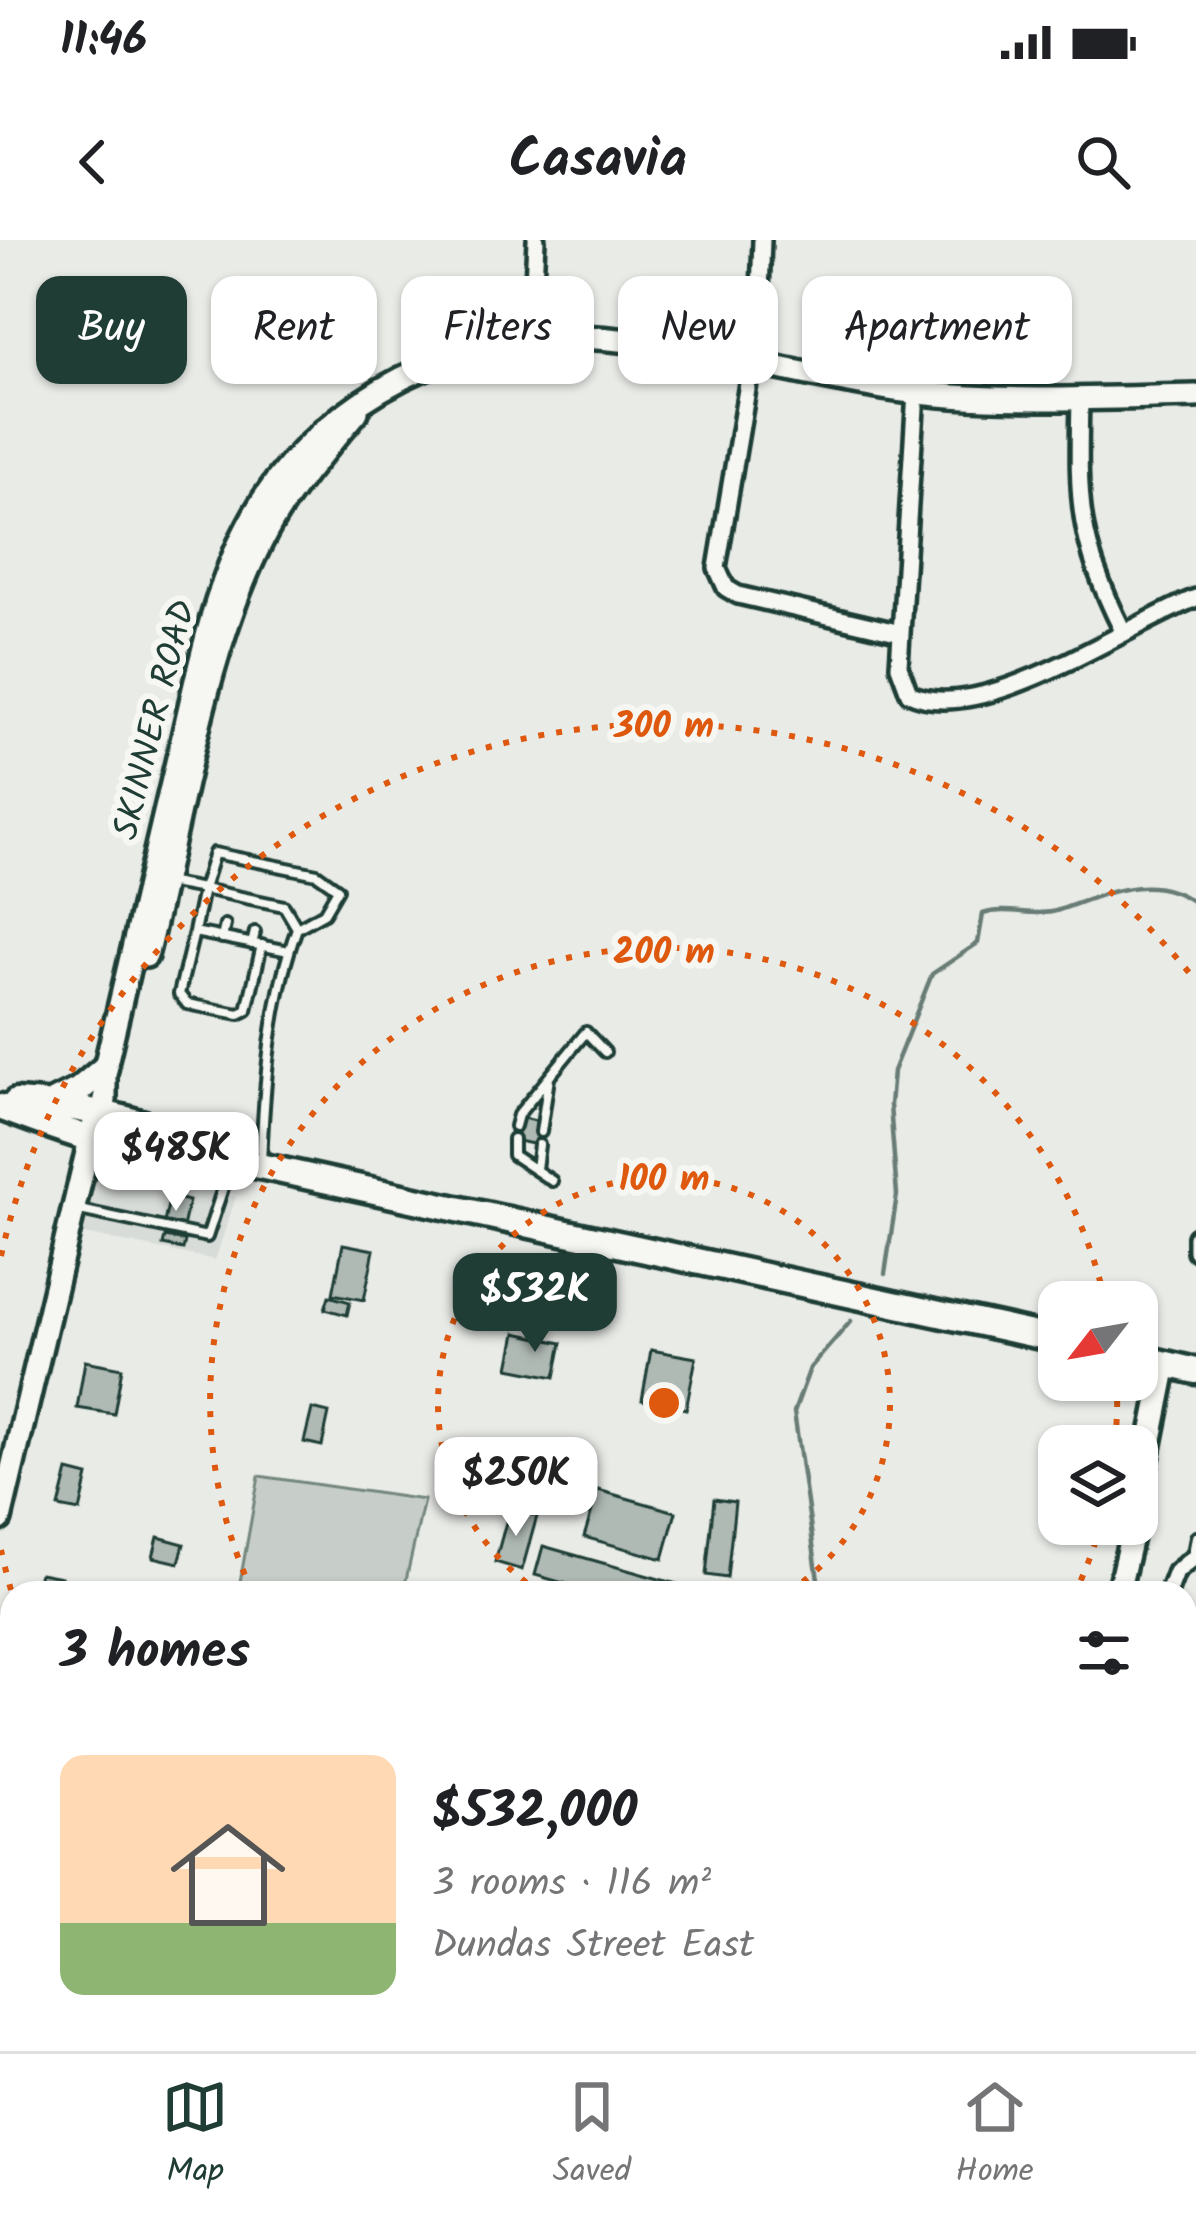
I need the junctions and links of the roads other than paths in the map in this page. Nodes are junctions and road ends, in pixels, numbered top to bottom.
1 (536, 240) edge
2 (762, 240) edge
3 (534, 276) edge
4 (759, 276) edge
5 (778, 368) edge
6 (402, 384) edge
7 (749, 384) edge
8 (916, 392) junction
9 (1196, 396) edge
10 (1080, 397) junction
11 (364, 404) junction
12 (1196, 598) edge
13 (1123, 632) junction
14 (901, 633) junction
15 (165, 882) junction
16 (203, 890) junction
17 (225, 925) dead end
18 (297, 928) junction
19 (194, 932) junction
20 (255, 932) dead end
21 (222, 938) junction
22 (257, 944) junction
23 (289, 951) junction
24 (605, 1052) dead end
25 (105, 1068) junction
26 (549, 1077) junction
27 (0, 1104) edge
28 (46, 1106) junction
29 (97, 1118) junction
30 (514, 1126) dead end
31 (541, 1132) dead end
32 (513, 1139) dead end
33 (539, 1145) dead end
34 (232, 1160) junction
35 (260, 1166) junction
36 (536, 1169) junction
37 (552, 1180) dead end
38 (74, 1208) junction
39 (1196, 1237) edge
40 (1196, 1252) edge
41 (1038, 1335) edge
42 (1158, 1362) edge
43 (1166, 1364) junction
44 (1196, 1371) edge
45 (1154, 1425) edge
46 (0, 1519) edge
47 (1196, 1537) edge
48 (1129, 1545) edge
49 (1194, 1559) edge
50 (1121, 1581) edge
51 (1173, 1581) edge

1 - 3 street
2 - 4 street
5 - 8 street, SKINNER ROAD
6 - 11 street, SKINNER ROAD
7 - 14 street
8 - 10 street, SKINNER ROAD
8 - 14 street
9 - 10 street, SKINNER ROAD
10 - 13 street
11 - 15 street, SKINNER ROAD
11 - 25 street, SKINNER ROAD
12 - 13 street
13 - 14 street
15 - 16 lane
15 - 29 street, SKINNER ROAD
16 - 18 lane
16 - 18 lane
16 - 19 lane
17 - 21 lane
18 - 23 lane
19 - 21 lane
19 - 22 lane
20 - 22 lane
21 - 22 lane
22 - 23 lane
23 - 35 lane
24 - 26 lane
25 - 28 main road
25 - 29 street, SKINNER ROAD
26 - 30 lane
26 - 31 lane
27 - 28 main road
27 - 29 main road
28 - 29 main road
29 - 34 main road
29 - 38 street
32 - 36 lane
33 - 36 lane
34 - 35 main road
34 - 38 lane
35 - 41 main road
36 - 37 lane
38 - 46 street
39 - 40 street
42 - 43 main road
43 - 44 main road
43 - 45 street
47 - 49 lane
48 - 50 street
49 - 51 street

